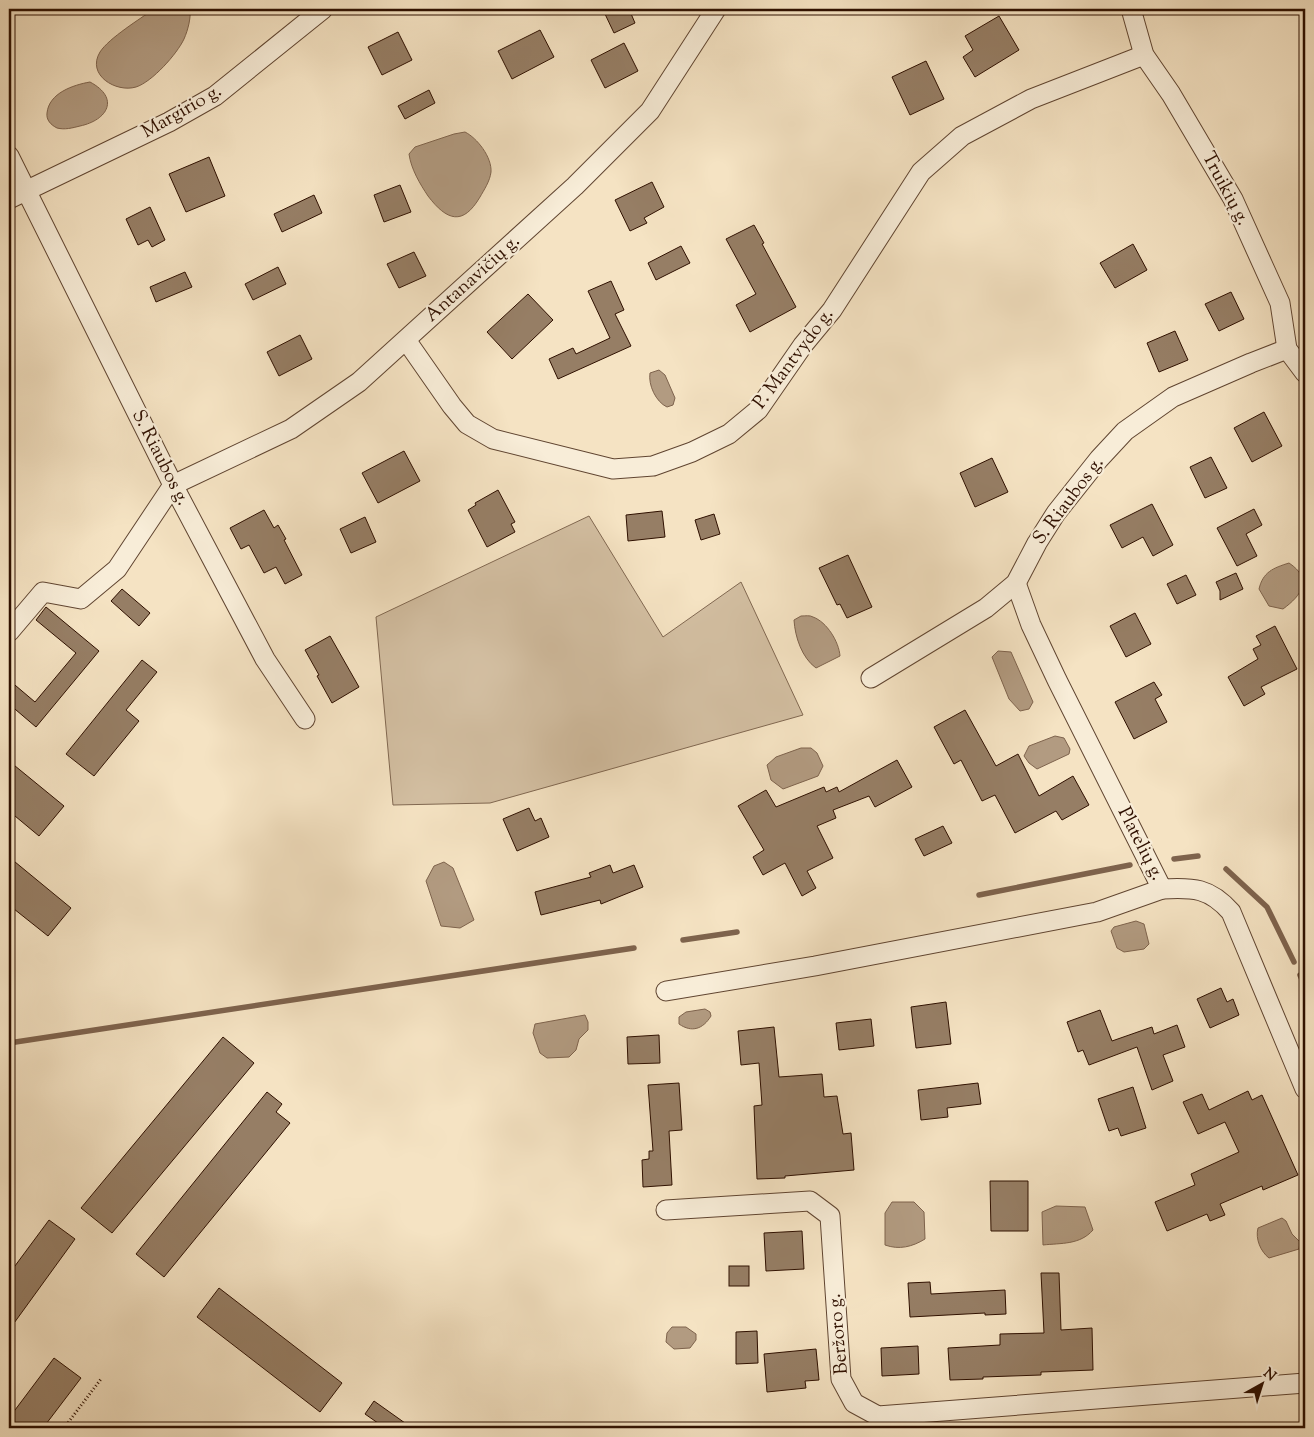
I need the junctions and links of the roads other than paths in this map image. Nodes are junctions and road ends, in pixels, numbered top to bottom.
1 (323, 9) edge
2 (716, 9) edge
3 (1131, 9) edge
4 (1144, 55) junction
5 (9, 156) edge
6 (17, 195) edge
7 (406, 340) junction
8 (1287, 349) junction
9 (1305, 373) edge
10 (173, 485) junction
11 (1016, 583) junction
12 (9, 632) edge
13 (871, 678) dead end
14 (306, 719) dead end
15 (1162, 889) junction
16 (666, 992) dead end
17 (1305, 1089) edge
18 (666, 1210) dead end
19 (1305, 1383) edge

1 - 6 street, Margirio g.
2 - 7 street, Antanavičių g.
3 - 4 street, Truikių g.
4 - 7 street, P. Mantvydo g.
4 - 8 street, Truikių g.
5 - 6 street, S. Riaubos g.
6 - 10 street, S. Riaubos g.
7 - 10 street, Antanavičių g.
8 - 9 street, Truikių g.
8 - 11 street, S. Riaubos g.
10 - 12 street
10 - 14 street, S. Riaubos g.
11 - 13 street, S. Riaubos g.
11 - 15 street, Platelių g.
15 - 16 street
15 - 17 street, Platelių g.
18 - 19 street, Beržoro g.

